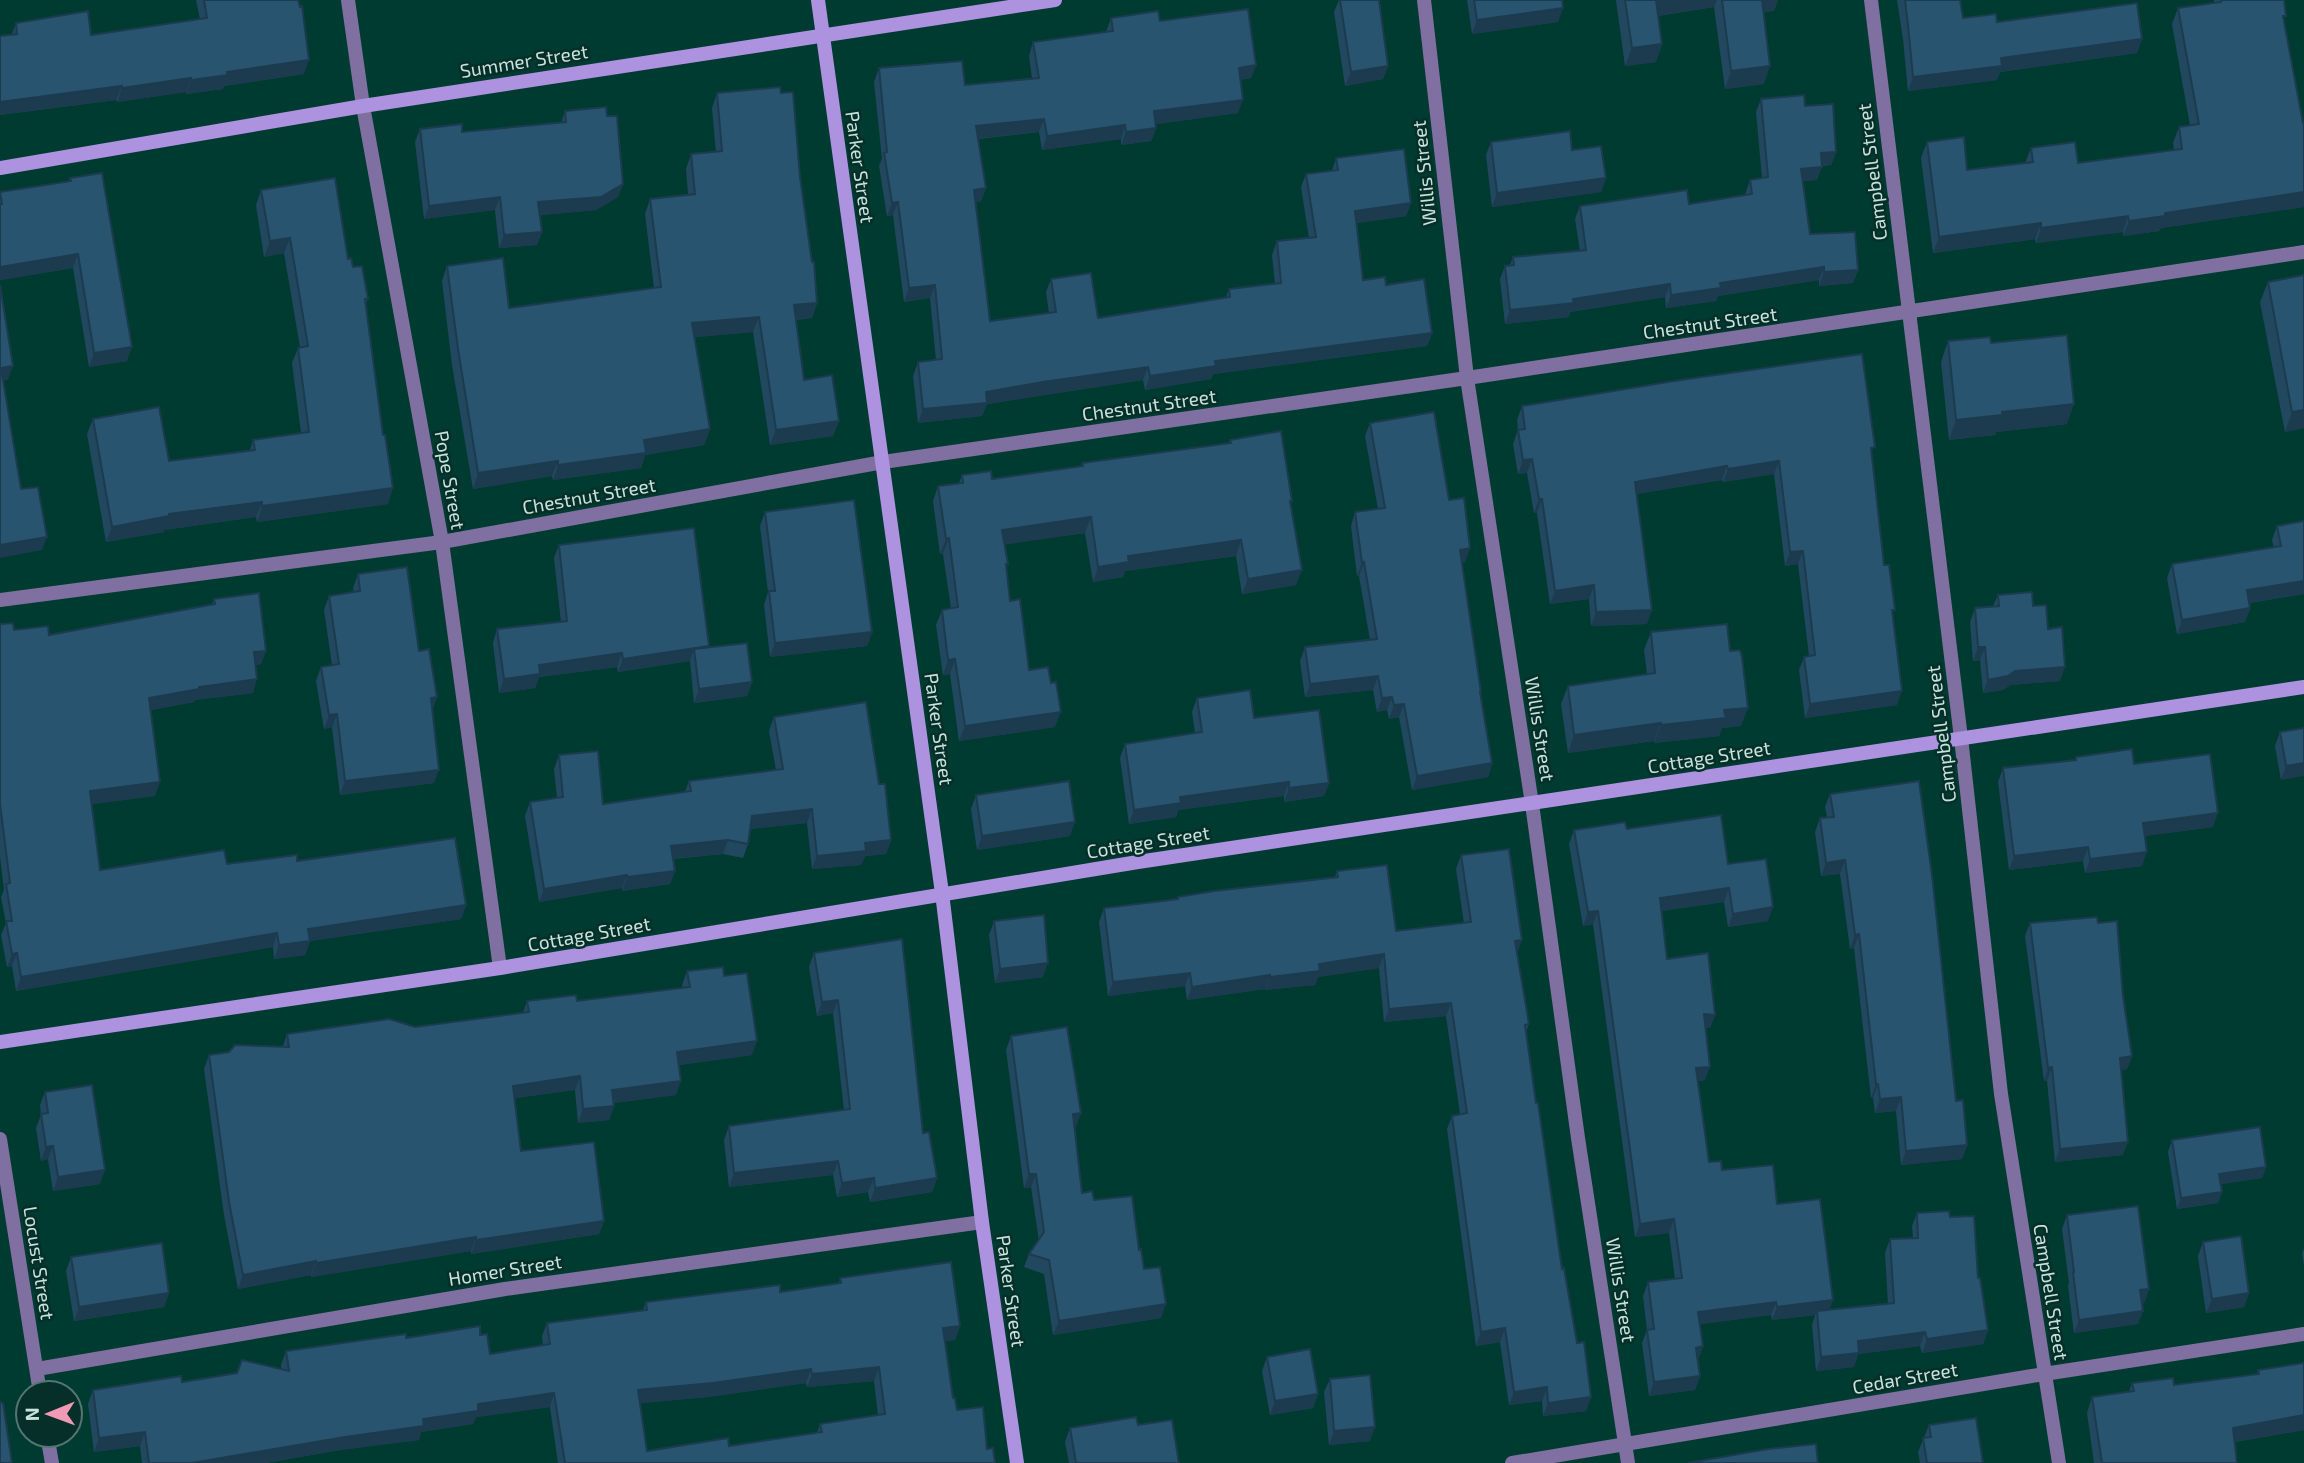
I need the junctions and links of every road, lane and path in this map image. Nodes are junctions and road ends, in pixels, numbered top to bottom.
1 (348, 0) edge
2 (817, 0) edge
3 (1055, 0) edge
4 (1424, 0) edge
5 (1871, 0) edge
6 (822, 35) junction
7 (363, 106) junction
8 (0, 168) edge
9 (2304, 252) edge
10 (1909, 313) junction
11 (1467, 378) junction
12 (883, 462) junction
13 (442, 541) junction
14 (0, 600) edge
15 (2304, 687) edge
16 (1961, 738) junction
17 (1532, 804) junction
18 (942, 893) junction
19 (500, 968) junction
20 (0, 1042) edge
21 (0, 1139) edge
22 (982, 1222) junction
23 (2304, 1334) edge
24 (37, 1369) junction
25 (2044, 1374) junction
26 (38, 1379) edge
27 (1625, 1445) junction
28 (1017, 1463) edge
29 (1512, 1463) edge
30 (1628, 1463) edge
31 (2059, 1463) edge

1 - 7 street, Pope Street
2 - 6 main road, Parker Street
3 - 6 main road, Summer Street
4 - 11 street, Willis Street
5 - 10 street, Campbell Street
6 - 7 main road, Summer Street
6 - 12 main road, Parker Street
7 - 8 main road, Summer Street
7 - 13 street, Pope Street
9 - 10 street, Chestnut Street
10 - 11 street, Chestnut Street
10 - 16 street, Campbell Street
11 - 12 street, Chestnut Street
11 - 17 street, Willis Street
12 - 13 street, Chestnut Street
12 - 18 main road, Parker Street
13 - 14 street, Chestnut Street
13 - 19 street, Pope Street
15 - 16 main road, Cottage Street
16 - 17 main road, Cottage Street
16 - 25 street, Campbell Street
17 - 18 main road, Cottage Street
17 - 27 street, Willis Street
18 - 19 main road, Cottage Street
18 - 22 main road, Parker Street
19 - 20 main road, Cottage Street
21 - 24 street, Locust Street
22 - 24 street, Homer Street
22 - 28 main road, Parker Street
23 - 25 street, Cedar Street
24 - 26 street, Locust Street
25 - 27 street, Cedar Street
25 - 31 street, Campbell Street
27 - 29 street, Cedar Street
27 - 30 street, Willis Street

